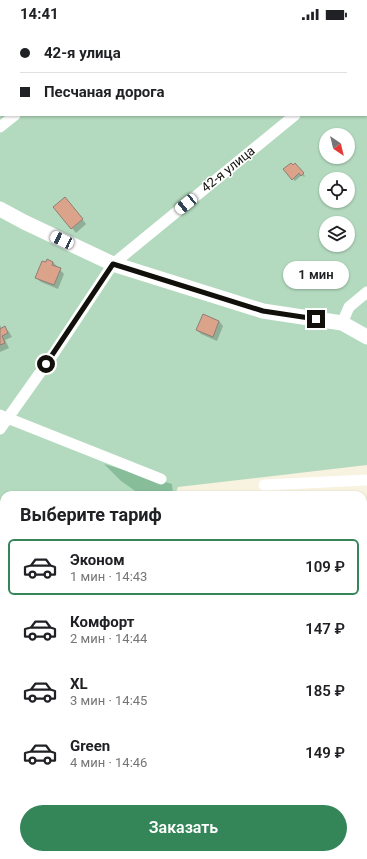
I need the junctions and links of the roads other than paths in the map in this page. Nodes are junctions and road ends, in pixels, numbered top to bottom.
1 (14, 116) edge
2 (294, 116) edge
3 (0, 127) edge
4 (0, 209) edge
5 (113, 264) junction
6 (367, 292) edge
7 (342, 323) junction
8 (367, 337) edge
9 (4, 417) edge
10 (0, 429) edge
11 (160, 479) dead end
12 (367, 480) edge
13 (264, 485) dead end

1 - 3 street
2 - 5 street, 42-я улица
4 - 5 street
5 - 7 street
5 - 9 street, 42-я улица
6 - 7 street
7 - 8 street
9 - 10 street, 42-я улица
9 - 11 street
12 - 13 street

